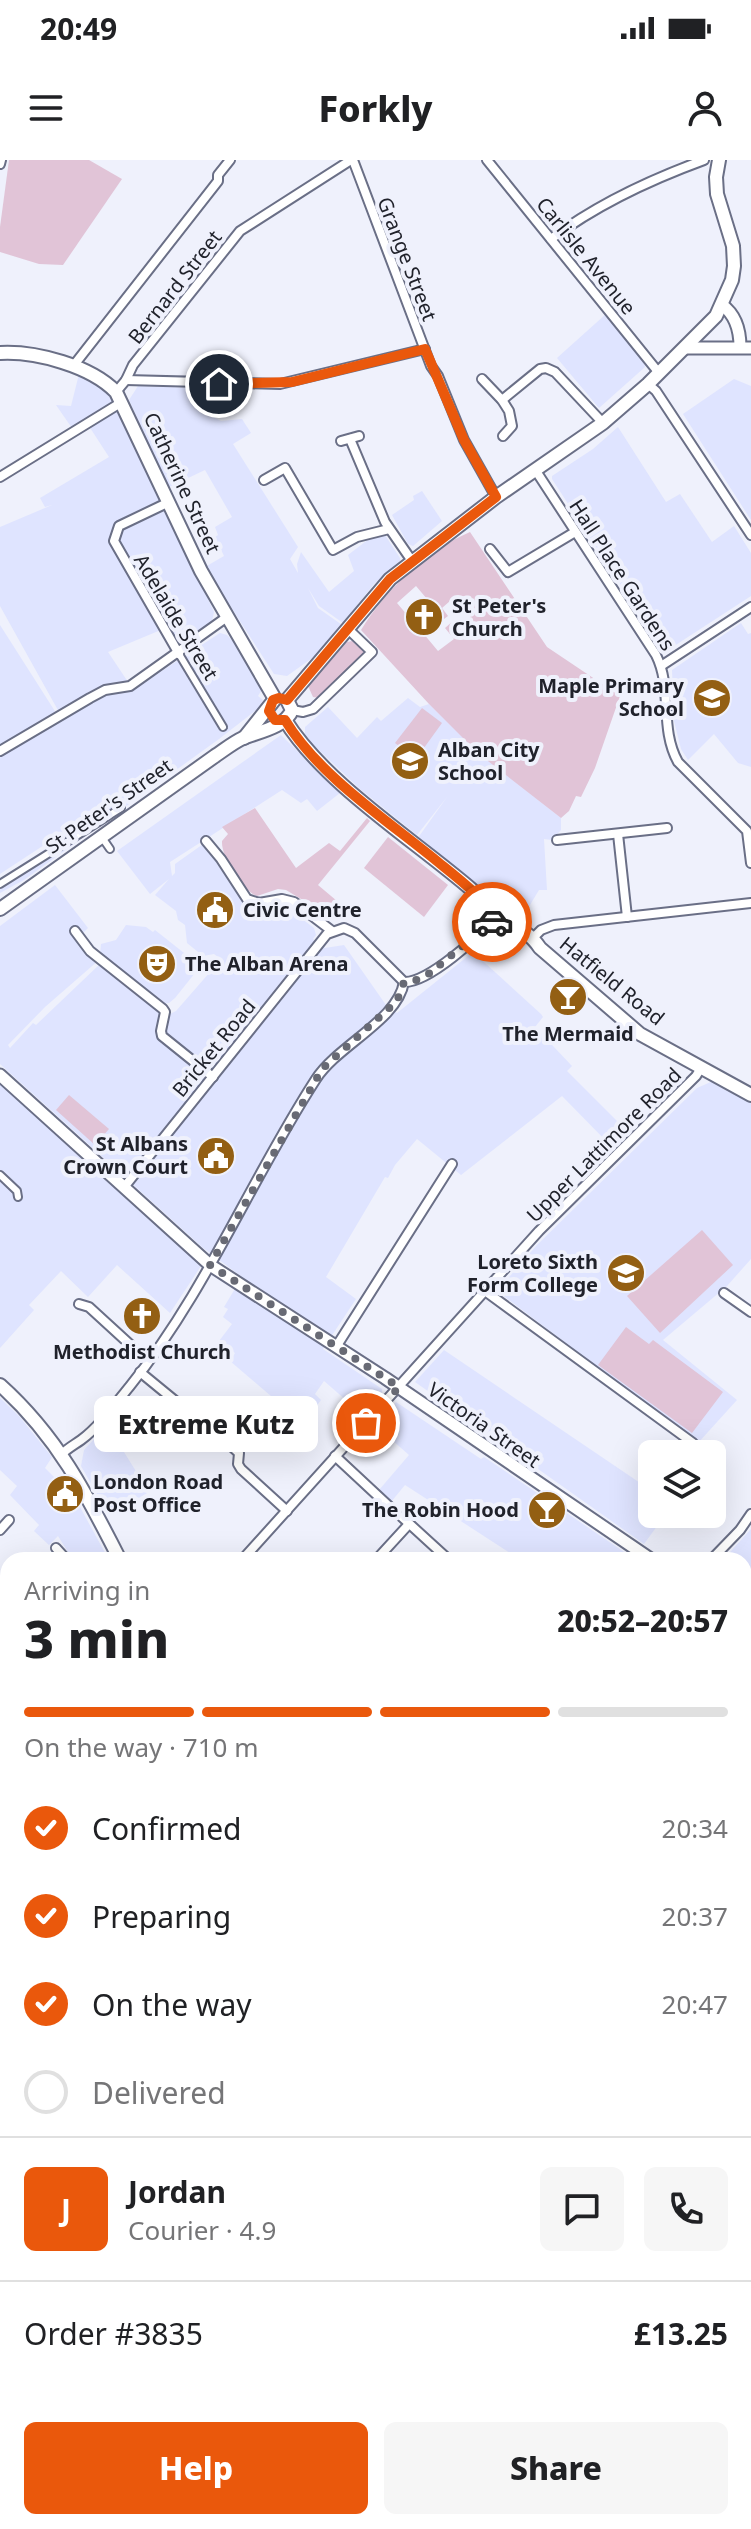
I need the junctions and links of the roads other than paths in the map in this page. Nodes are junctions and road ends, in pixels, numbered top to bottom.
1 (230, 160) edge
2 (352, 160) edge
3 (487, 160) edge
4 (704, 160) edge
5 (719, 160) edge
6 (551, 239) junction
7 (722, 305) junction
8 (685, 348) junction
9 (745, 348) edge
10 (425, 349) junction
11 (0, 353) edge
12 (74, 365) junction
13 (659, 373) junction
14 (482, 379) dead end
15 (126, 380) junction
16 (648, 384) junction
17 (119, 397) junction
18 (502, 400) junction
19 (603, 423) junction
20 (503, 436) dead end
21 (350, 439) dead end
22 (536, 471) junction
23 (0, 477) edge
24 (264, 480) dead end
25 (496, 497) junction
26 (167, 503) junction
27 (389, 529) junction
28 (575, 532) junction
29 (751, 535) edge
30 (490, 549) dead end
31 (412, 561) junction
32 (751, 607) edge
33 (227, 617) junction
34 (348, 629) junction
35 (179, 654) junction
36 (661, 666) junction
37 (281, 710) junction
38 (223, 727) dead end
39 (0, 751) edge
40 (121, 808) dead end
41 (667, 828) dead end
42 (618, 834) junction
43 (101, 836) junction
44 (557, 840) dead end
45 (206, 841) dead end
46 (110, 849) dead end
47 (751, 863) edge
48 (51, 871) junction
49 (59, 882) dead end
50 (0, 884) edge
51 (751, 903) edge
52 (1, 908) edge
53 (496, 917) junction
54 (627, 917) junction
55 (75, 931) dead end
56 (332, 931) junction
57 (533, 938) junction
58 (404, 982) junction
59 (701, 1068) junction
60 (0, 1075) edge
61 (213, 1077) junction
62 (751, 1095) edge
63 (452, 1164) dead end
64 (0, 1175) edge
65 (125, 1186) junction
66 (18, 1197) dead end
67 (210, 1265) junction
68 (485, 1291) junction
69 (724, 1293) dead end
70 (79, 1304) dead end
71 (751, 1312) edge
72 (336, 1347) junction
73 (148, 1361) junction
74 (140, 1372) junction
75 (0, 1385) edge
76 (399, 1387) junction
77 (215, 1431) dead end
78 (689, 1440) edge
79 (192, 1445) dead end
80 (62, 1454) junction
81 (335, 1456) junction
82 (393, 1510) dead end
83 (287, 1511) junction
84 (751, 1514) edge
85 (9, 1520) dead end
86 (0, 1530) edge
87 (56, 1548) dead end
88 (60, 1552) edge
89 (116, 1552) edge
90 (249, 1552) edge
91 (382, 1552) edge
92 (440, 1552) edge
93 (640, 1552) edge
94 (719, 1552) edge

1 - 12 street
2 - 10 street, Grange Street
2 - 15 street, Bernard Street
3 - 6 street, Carlisle Avenue
4 - 6 street
5 - 7 main road
6 - 13 street, Carlisle Avenue
7 - 8 main road, St Peter's Street
7 - 9 main road
8 - 9 main road
8 - 13 main road, St Peter's Street
10 - 15 street
10 - 25 street, Grange Street
11 - 12 main road
12 - 17 main road
13 - 16 main road, St Peter's Street
14 - 18 street
15 - 17 street, Bernard Street
16 - 19 main road, St Peter's Street
16 - 29 street
17 - 23 street, Bernard Street
17 - 26 main road, Catherine Street
18 - 19 street
18 - 20 street
19 - 22 main road, St Peter's Street
21 - 27 street
22 - 25 main road, St Peter's Street
22 - 28 street, Hall Place Gardens
24 - 27 street
25 - 31 main road, St Peter's Street
26 - 33 main road, Catherine Street
26 - 35 street, Adelaide Street
27 - 31 street
28 - 30 street
28 - 36 street, Hall Place Gardens
31 - 34 main road, St Peter's Street
32 - 36 street
33 - 35 street
33 - 37 main road, Catherine Street
34 - 37 main road, St Peter's Street
34 - 37 street, St Peter's Street
35 - 38 street, Adelaide Street
35 - 39 street
36 - 47 street, Hall Place Gardens
37 - 43 main road, St Peter's Street
37 - 53 main road, Hatfield Road
40 - 50 street
41 - 42 street
42 - 44 street
42 - 54 street
43 - 46 street
43 - 48 main road, St Peter's Street
45 - 56 street
48 - 49 street
48 - 52 main road, St Peter's Street
51 - 54 street
53 - 57 main road, Hatfield Road
53 - 58 street
54 - 57 street
55 - 61 street
56 - 58 street
56 - 61 street, Bricket Road
57 - 59 main road, Hatfield Road
58 - 67 street
59 - 62 main road, Hatfield Road
59 - 68 street, Upper Lattimore Road
60 - 65 main road, Victoria Street
61 - 65 street, Bricket Road
63 - 72 street
64 - 66 street
65 - 67 main road, Victoria Street
67 - 72 main road, Victoria Street
67 - 73 street
68 - 76 street, Upper Lattimore Road
68 - 78 street
69 - 71 street
70 - 73 street
72 - 76 main road, Victoria Street
73 - 74 street
74 - 79 street
74 - 80 street
75 - 80 main road
76 - 81 street, Upper Lattimore Road
76 - 93 main road, Victoria Street
77 - 83 street
80 - 89 main road
81 - 82 street
81 - 83 street, Upper Lattimore Road
83 - 90 street, Upper Lattimore Road
84 - 94 street
85 - 86 street
87 - 88 street
91 - 92 street

